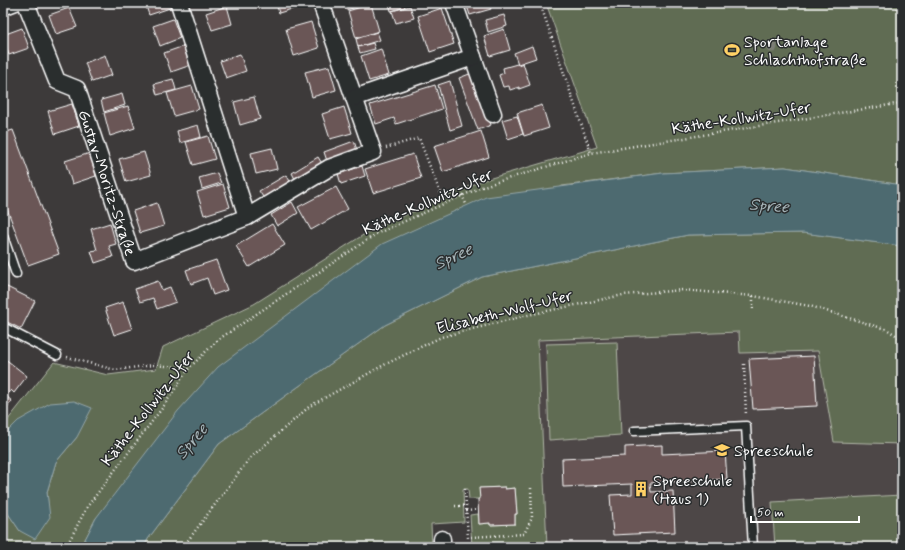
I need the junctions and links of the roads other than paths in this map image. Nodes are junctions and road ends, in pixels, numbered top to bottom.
1 (25, 3) edge
2 (179, 3) edge
3 (321, 3) edge
4 (454, 3) edge
5 (3, 11) edge
6 (473, 57) junction
7 (354, 98) junction
8 (493, 114) dead end
9 (247, 217) junction
10 (3, 236) edge
11 (16, 274) dead end
12 (3, 327) edge
13 (57, 355) road end
14 (634, 431) dead end
15 (753, 547) edge

1 - 5 lane
1 - 9 street, Gustav-Moritz-Straße
2 - 9 street
3 - 7 street
4 - 6 street
6 - 7 street
6 - 8 street
7 - 9 street, Gustav-Moritz-Straße
10 - 11 lane
12 - 13 lane
14 - 15 lane

